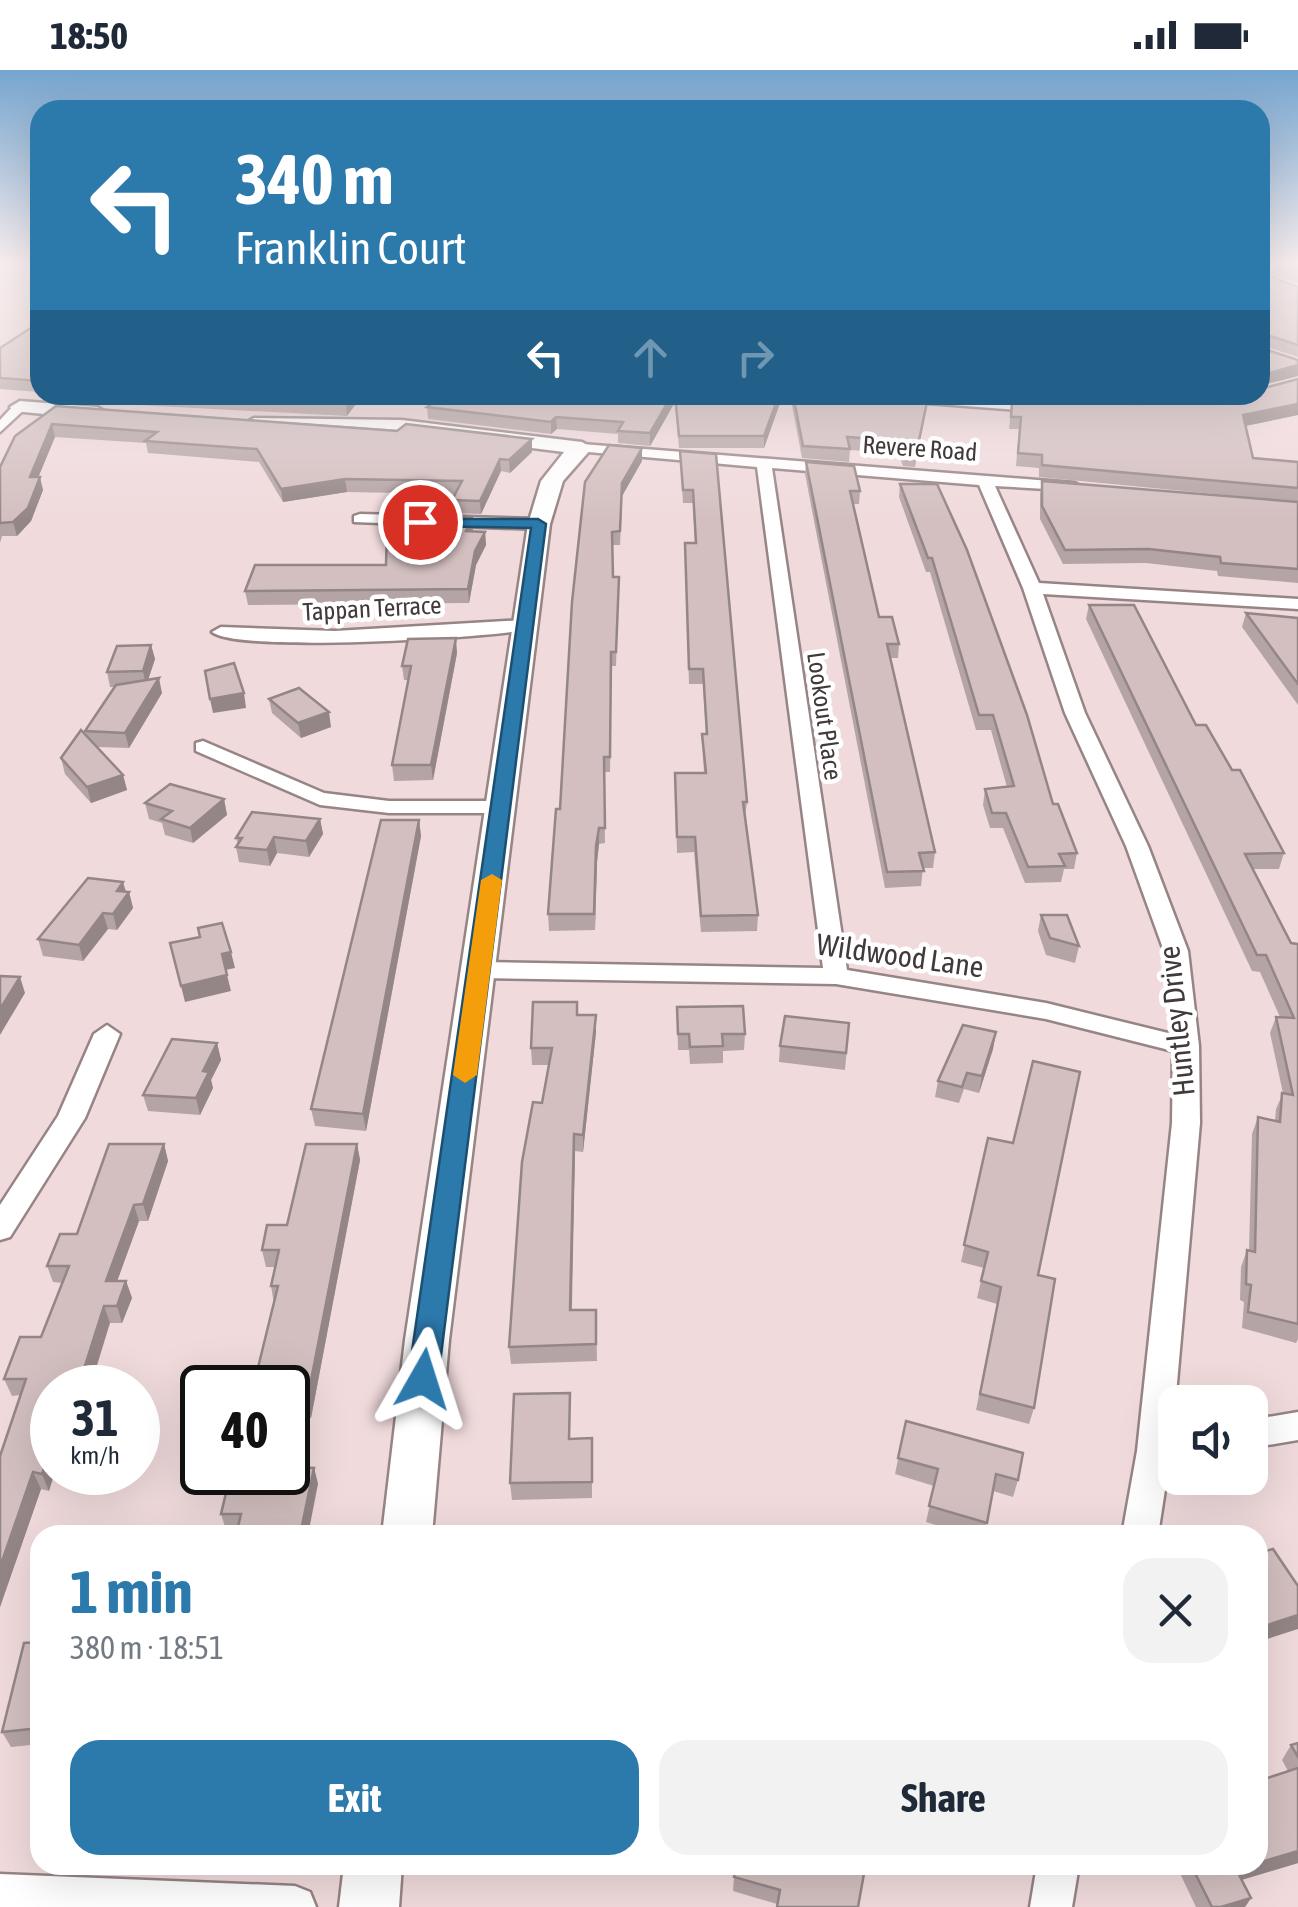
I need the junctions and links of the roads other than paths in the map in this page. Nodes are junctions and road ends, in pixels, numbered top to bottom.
1 (1020, 405) edge
2 (10, 406) edge
3 (1052, 408) edge
4 (118, 414) edge
5 (234, 422) edge
6 (0, 428) edge
7 (582, 448) junction
8 (764, 463) junction
9 (985, 480) junction
10 (1084, 488) edge
11 (360, 518) dead end
12 (538, 524) junction
13 (1032, 588) junction
14 (1298, 604) edge
15 (525, 625) junction
16 (221, 632) dead end
17 (203, 748) dead end
18 (502, 807) junction
19 (480, 970) junction
20 (836, 976) junction
21 (107, 1034) dead end
22 (1186, 1046) junction
23 (0, 1229) edge
24 (1169, 1385) edge
25 (1298, 1426) edge
26 (1268, 1431) edge
27 (1158, 1473) edge
28 (408, 1525) edge
29 (1143, 1525) edge
30 (373, 1875) edge
31 (1056, 1875) edge
32 (0, 1895) edge
33 (295, 1907) edge
34 (369, 1907) edge
35 (1050, 1907) edge

1 - 3 street
2 - 4 street
2 - 6 street
5 - 7 street, Revere Road
7 - 8 street, Revere Road
7 - 12 street
8 - 9 street, Revere Road
8 - 20 street, Lookout Place
9 - 10 street, Revere Road
9 - 13 street, Huntley Drive
11 - 12 street
12 - 15 street
13 - 14 street
13 - 22 street, Huntley Drive
15 - 16 street, Tappan Terrace
15 - 18 street
17 - 18 street
18 - 19 street
19 - 20 street, Wildwood Lane
19 - 28 street
20 - 22 street, Wildwood Lane
21 - 23 street
22 - 24 street, Huntley Drive
25 - 26 street
27 - 29 street, Huntley Drive
30 - 34 street
31 - 35 street
32 - 33 street

